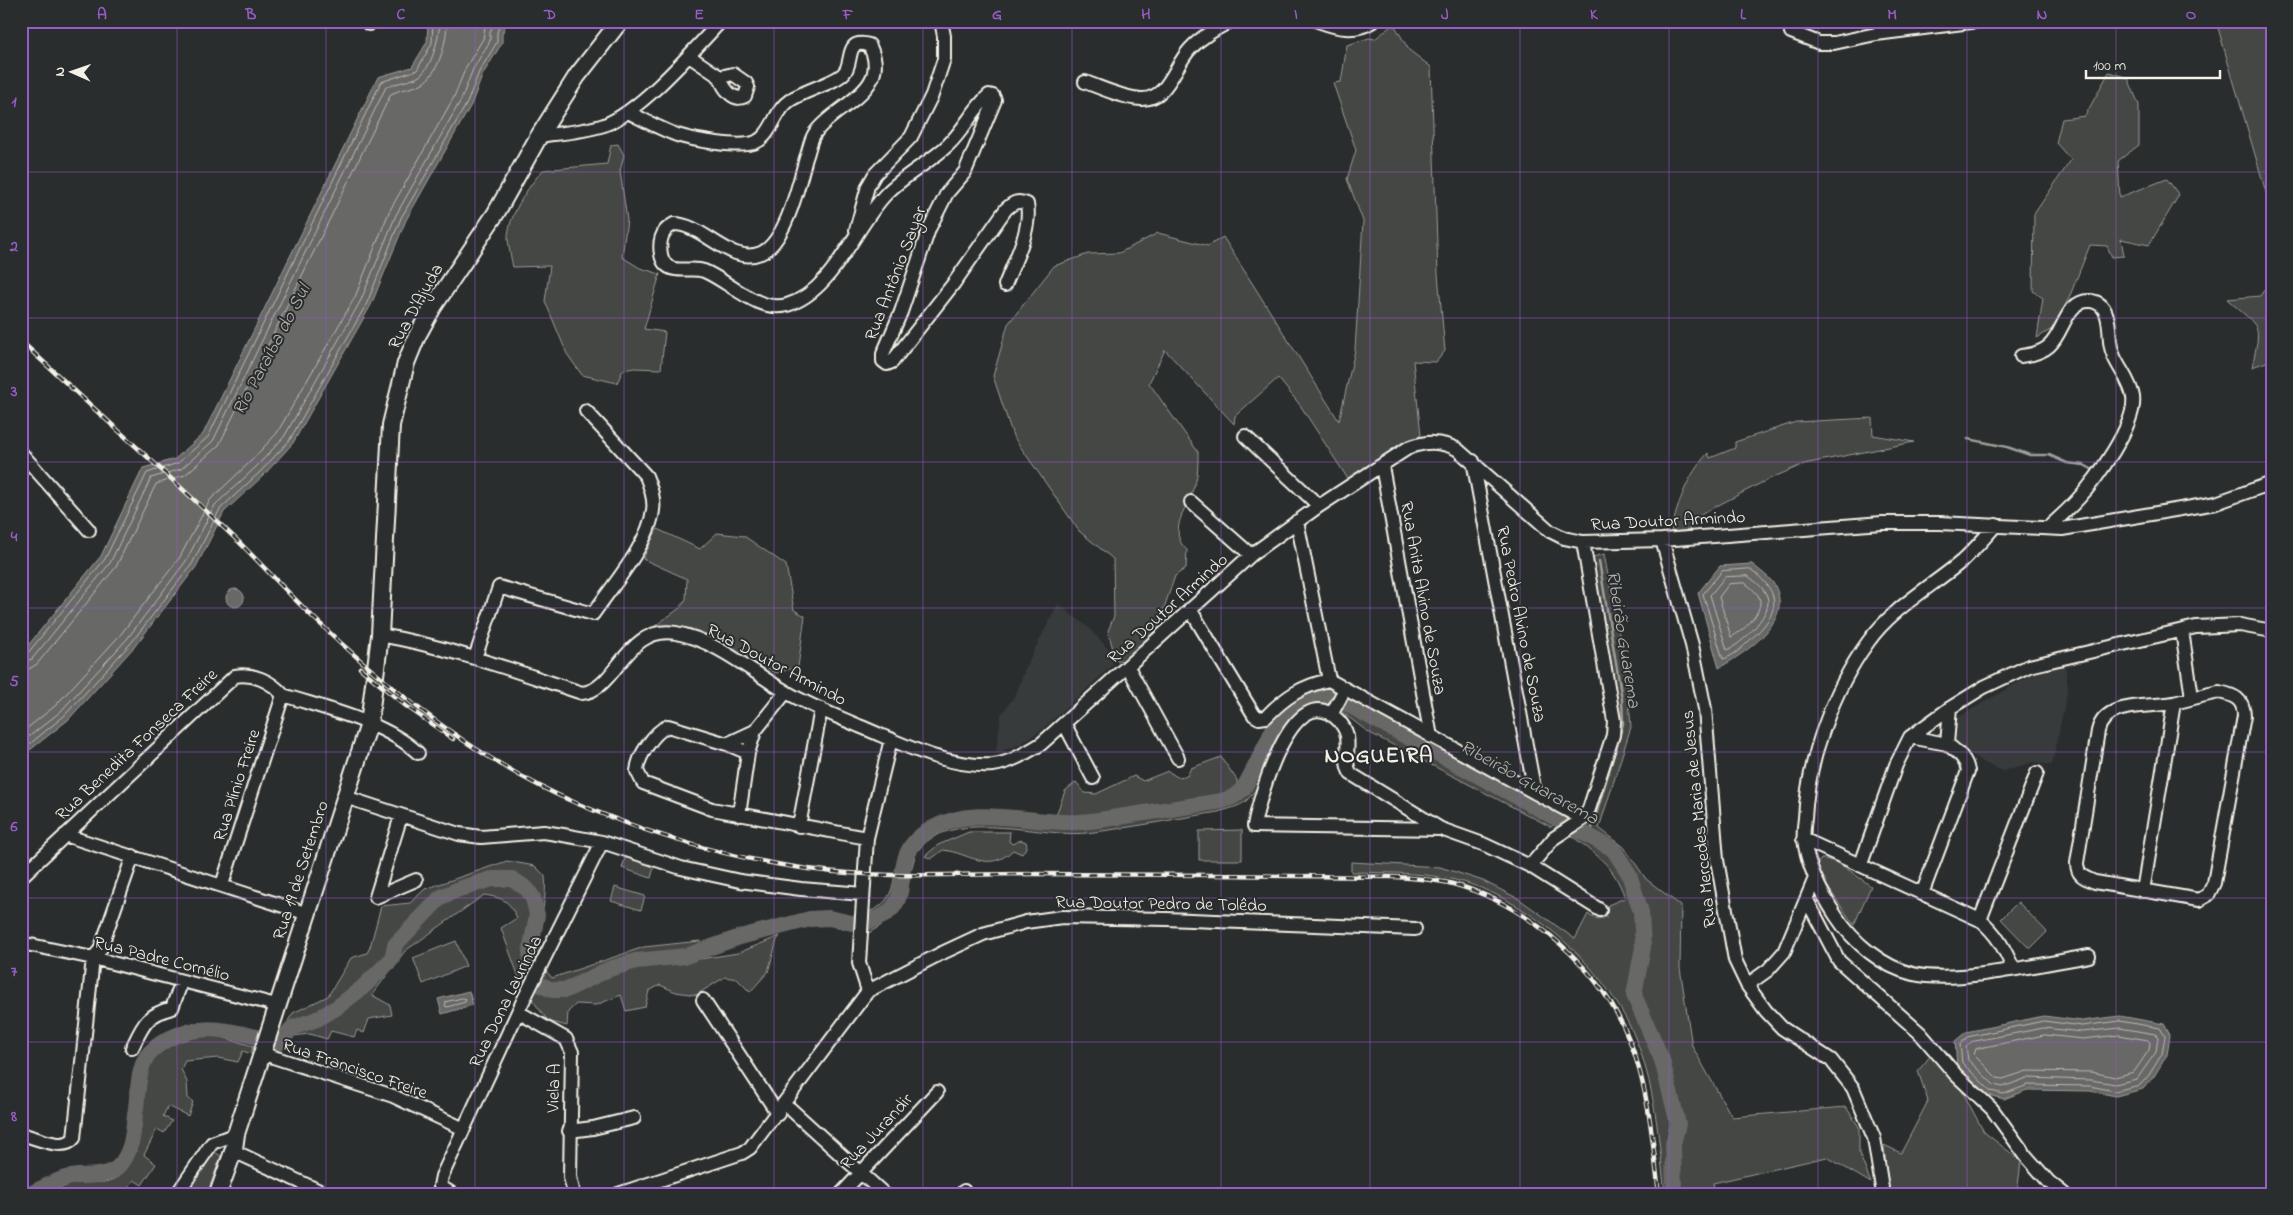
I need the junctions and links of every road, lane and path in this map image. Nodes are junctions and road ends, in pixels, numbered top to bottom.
1 (620, 21) edge
2 (721, 21) edge
3 (941, 21) edge
4 (1232, 21) edge
5 (1318, 21) edge
6 (1374, 21) edge
7 (1978, 21) edge
8 (1791, 32) dead end
9 (689, 56) junction
10 (720, 77) dead end
11 (1085, 82) dead end
12 (628, 112) junction
13 (539, 136) junction
14 (853, 240) junction
15 (1005, 285) dead end
16 (2020, 356) dead end
17 (586, 410) dead end
18 (1245, 436) dead end
19 (21, 452) edge
20 (1473, 461) junction
21 (1382, 466) junction
22 (2272, 483) edge
23 (1191, 502) dead end
24 (1319, 506) junction
25 (1297, 521) junction
26 (1996, 525) junction
27 (2048, 528) junction
28 (89, 530) dead end
29 (1662, 540) junction
30 (1583, 542) junction
31 (1251, 555) junction
32 (1190, 609) junction
33 (2182, 631) junction
34 (2272, 631) edge
35 (380, 635) junction
36 (475, 658) junction
37 (1128, 667) junction
38 (1329, 680) junction
39 (1344, 691) junction
40 (786, 692) junction
41 (283, 695) junction
42 (2192, 697) junction
43 (2174, 703) junction
44 (1950, 708) junction
45 (821, 709) junction
46 (1332, 713) junction
47 (368, 724) junction
48 (1065, 725) junction
49 (755, 731) junction
50 (1431, 737) junction
51 (1910, 737) junction
52 (891, 739) junction
53 (727, 744) junction
54 (1947, 744) junction
55 (418, 753) dead end
56 (748, 753) junction
57 (1178, 758) dead end
58 (2037, 773) dead end
59 (1094, 778) dead end
60 (1535, 793) junction
61 (346, 796) junction
62 (739, 815) junction
63 (401, 816) junction
64 (1580, 821) junction
65 (800, 826) junction
66 (1441, 829) junction
67 (65, 835) junction
68 (867, 838) junction
69 (1803, 838) junction
70 (602, 842) junction
71 (133, 856) junction
72 (1861, 864) junction
73 (1530, 866) junction
74 (21, 877) edge
75 (1814, 878) junction
76 (416, 880) dead end
77 (222, 885) junction
78 (2143, 891) junction
79 (1922, 894) junction
80 (863, 900) junction
81 (1807, 900) junction
82 (1600, 910) dead end
83 (308, 914) junction
84 (1980, 920) junction
85 (1415, 929) dead end
86 (21, 941) edge
87 (2088, 956) dead end
88 (93, 958) junction
89 (2013, 968) junction
90 (1747, 985) junction
91 (179, 989) dead end
92 (868, 991) junction
93 (703, 1000) dead end
94 (276, 1005) junction
95 (518, 1012) junction
96 (132, 1048) dead end
97 (262, 1050) junction
98 (937, 1092) dead end
99 (781, 1109) junction
100 (634, 1118) dead end
101 (464, 1129) junction
102 (569, 1131) junction
103 (21, 1134) edge
104 (236, 1134) junction
105 (240, 1154) dead end
106 (861, 1172) junction
107 (621, 1193) edge
108 (177, 1194) edge
109 (218, 1194) edge
110 (326, 1194) edge
111 (452, 1194) edge
112 (574, 1194) edge
113 (841, 1194) edge
114 (884, 1194) edge
115 (1883, 1194) edge
116 (2064, 1194) edge

1 - 13 main road, Rua D'Ajuda
2 - 9 street
3 - 14 street
4 - 11 street
5 - 6 street
7 - 8 street
9 - 10 street
9 - 12 street
12 - 13 street
12 - 14 street
13 - 35 main road, Rua D'Ajuda
14 - 15 street, Rua Antônio Sayar
16 - 27 street
17 - 36 street
18 - 24 street
19 - 28 street
20 - 21 street, Rua Doutor Armindo
20 - 30 street, Rua Doutor Armindo
20 - 60 street, Rua Pedro Alvino de Souza
21 - 24 street, Rua Doutor Armindo
21 - 50 street, Rua Anita Alvino de Souza
22 - 27 street, Rua Doutor Armindo
23 - 31 street
24 - 25 street, Rua Doutor Armindo
25 - 31 street, Rua Doutor Armindo
25 - 38 street
26 - 27 street, Rua Doutor Armindo
26 - 29 street, Rua Doutor Armindo
26 - 69 street
29 - 30 street, Rua Doutor Armindo
29 - 90 street, Rua Mercedes Maria de Jesus
30 - 64 street
31 - 32 street, Rua Doutor Armindo
32 - 37 street, Rua Doutor Armindo
32 - 38 street
33 - 34 street
33 - 42 street
33 - 44 street
35 - 36 street, Rua Doutor Armindo
35 - 47 main road, Rua D'Ajuda
36 - 40 street, Rua Doutor Armindo
37 - 48 street, Rua Doutor Armindo
37 - 57 street
38 - 39 street
39 - 46 street
39 - 50 street
40 - 45 street, Rua Doutor Armindo
40 - 49 street
41 - 47 street, Rua Benedita Fonseca Freire
41 - 67 street, Rua Benedita Fonseca Freire
41 - 77 street, Rua Plínio Freire
42 - 43 street
42 - 78 street
43 - 78 street
43 - 78 street
44 - 51 street
44 - 54 street
45 - 52 street, Rua Doutor Armindo
45 - 65 street
46 - 66 street
46 - 66 street
47 - 55 street, Rua Benedita Fonseca Freire
47 - 61 main road, Rua 19 de Setembro
48 - 52 street, Rua Doutor Armindo
48 - 59 street
49 - 53 street
49 - 56 street
50 - 60 street
51 - 54 street
51 - 72 street
52 - 68 street
53 - 56 street
53 - 62 street
54 - 79 street
56 - 62 street
58 - 84 street
60 - 64 street
61 - 63 street
61 - 83 main road, Rua 19 de Setembro
62 - 65 street
63 - 70 street
63 - 76 street
64 - 73 street
65 - 68 street
66 - 73 street
67 - 71 street
67 - 74 street, Rua Benedita Fonseca Freire
68 - 80 street
69 - 72 street
69 - 75 street
70 - 80 street
70 - 95 street, Rua Dona Laurinda
71 - 77 street
71 - 88 street
72 - 79 street
73 - 82 street
75 - 81 street
75 - 89 street
77 - 83 street
79 - 84 street
80 - 92 street
81 - 90 street
81 - 116 street
83 - 94 main road, Rua 19 de Setembro
84 - 89 street
85 - 92 street, Rua Doutor Pedro de Tolêdo
86 - 88 street, Rua Padre Cornélio
87 - 89 street
88 - 94 street, Rua Padre Cornélio
88 - 103 street
90 - 115 street, Rua Mercedes Maria de Jesus
91 - 96 street
92 - 99 street, Rua Doutor Pedro de Tolêdo
93 - 99 street
94 - 97 main road, Rua 19 de Setembro
95 - 101 street, Rua Dona Laurinda
95 - 102 street, Viela A
97 - 101 street, Rua Francisco Freire
97 - 104 main road, Rua 19 de Setembro
98 - 106 street, Rua Jurandir
99 - 106 street
99 - 107 street, Rua Doutor Pedro de Tolêdo
100 - 102 street
101 - 111 street, Rua Dona Laurinda
102 - 112 street, Viela A
104 - 108 street
104 - 109 main road, Rua 19 de Setembro
105 - 110 street
106 - 113 street, Rua Jurandir
106 - 114 street

